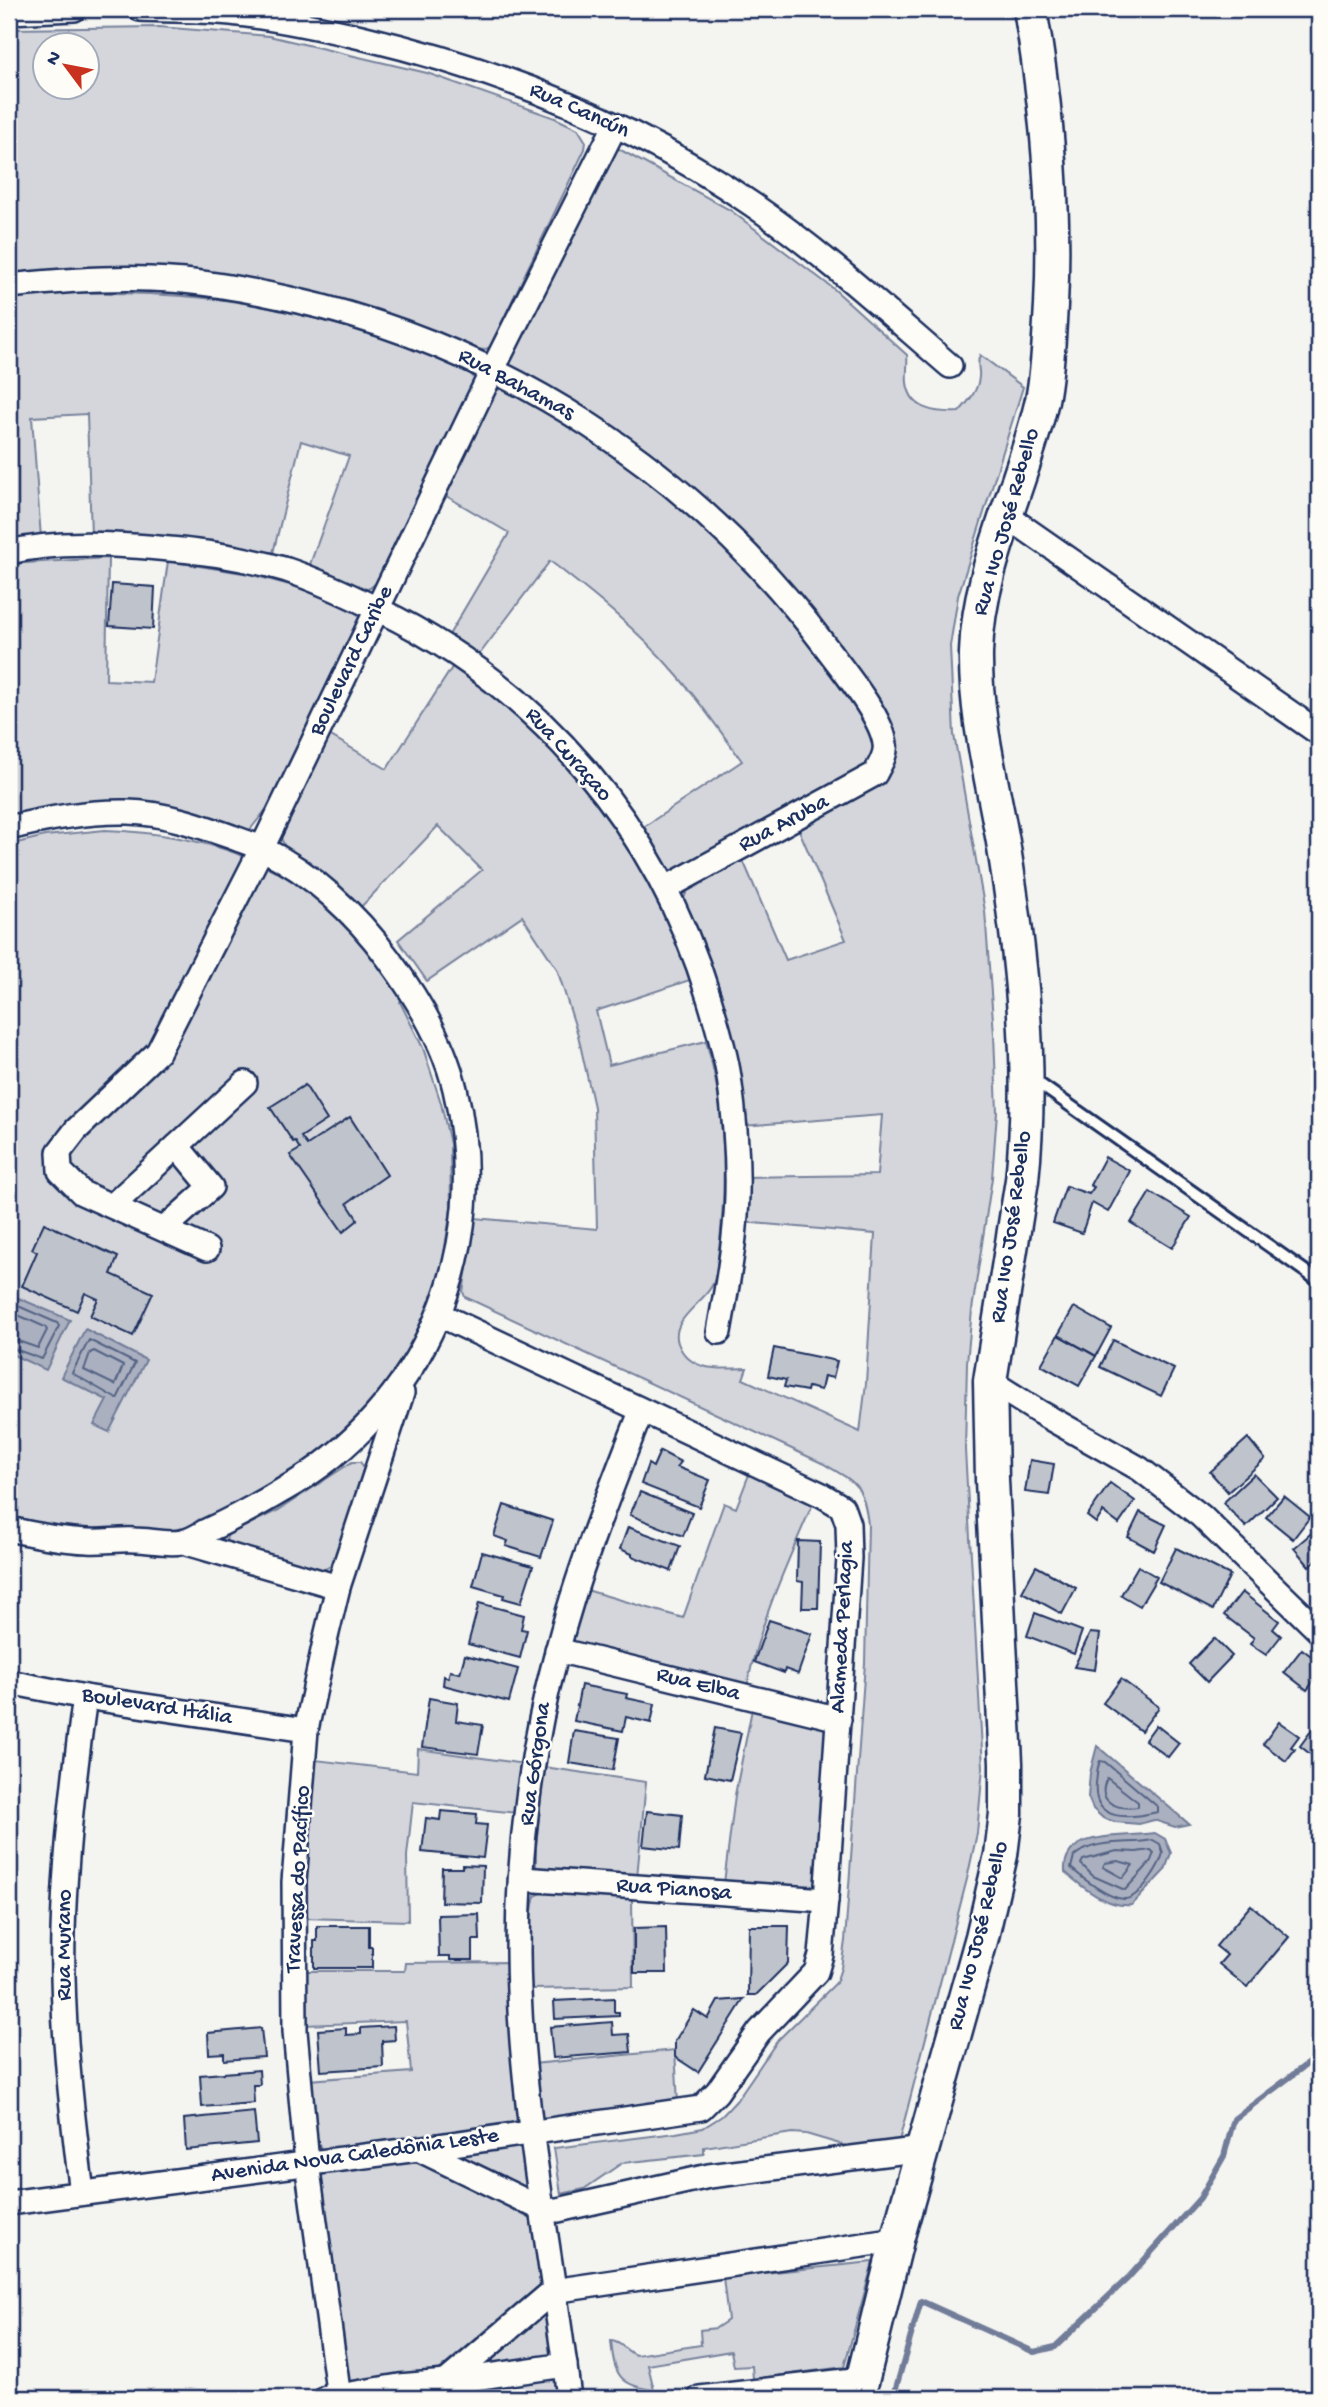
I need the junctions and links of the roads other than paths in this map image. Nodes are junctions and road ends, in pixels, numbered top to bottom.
1 (74, 9) edge
2 (141, 9) edge
3 (1030, 9) edge
4 (9, 12) edge
5 (615, 125) junction
6 (9, 286) edge
7 (950, 366) dead end
8 (493, 369) junction
9 (1007, 516) junction
10 (9, 552) edge
11 (377, 609) junction
12 (1319, 733) edge
13 (886, 746) joint
14 (9, 828) edge
15 (262, 848) junction
16 (666, 888) junction
17 (1026, 1074) junction
18 (245, 1083) dead end
19 (177, 1146) junction
20 (112, 1206) junction
21 (164, 1229) junction
22 (206, 1249) dead end
23 (1319, 1281) edge
24 (440, 1315) junction
25 (719, 1332) dead end
26 (409, 1373) junction
27 (990, 1381) junction
28 (642, 1412) junction
29 (9, 1529) edge
30 (183, 1542) junction
31 (338, 1587) junction
32 (1319, 1630) edge
33 (557, 1650) junction
34 (9, 1682) edge
35 (85, 1697) junction
36 (839, 1719) junction
37 (306, 1730) junction
38 (522, 1879) junction
39 (827, 1900) junction
40 (701, 2108) joint
41 (531, 2132) junction
42 (418, 2149) junction
43 (923, 2149) junction
44 (307, 2163) junction
45 (82, 2193) junction
46 (9, 2203) edge
47 (544, 2210) junction
48 (897, 2240) junction
49 (554, 2291) junction
50 (565, 2365) junction
51 (446, 2382) junction
52 (860, 2388) edge
53 (335, 2398) edge
54 (569, 2398) edge
55 (700, 2398) edge

1 - 4 street
2 - 5 street, Rua Cancún
3 - 9 street, Rua Ivo José Rebello
5 - 7 street, Rua Cancún
5 - 8 street, Boulevard Caribe
6 - 8 street, Rua Bahamas
8 - 11 street, Boulevard Caribe
8 - 13 street, Rua Bahamas
9 - 12 street
9 - 17 street, Rua Ivo José Rebello
10 - 11 street, Rua Curaçao
11 - 15 street, Boulevard Caribe
11 - 16 street, Rua Curaçao
13 - 16 street, Rua Aruba
14 - 15 street
15 - 20 street, Boulevard Caribe
15 - 24 street
16 - 25 street, Rua Curaçao
17 - 23 lane
17 - 27 street, Rua Ivo José Rebello
18 - 19 street
19 - 20 street
19 - 21 street
20 - 21 street
21 - 22 street
24 - 26 street
24 - 28 street, Alameda Perlagia
26 - 30 street
26 - 31 street, Travessa do Pacífico
27 - 32 street
27 - 43 street, Rua Ivo José Rebello
28 - 33 street, Rua Górgona
28 - 36 street, Alameda Perlagia
29 - 30 street
30 - 31 street
31 - 37 street, Travessa do Pacífico
33 - 36 street, Rua Elba
33 - 38 street, Rua Górgona
34 - 35 street, Boulevard Itália
35 - 37 street, Boulevard Itália
35 - 45 street, Rua Murano
36 - 39 street, Alameda Perlagia
37 - 44 street, Travessa do Pacífico
38 - 39 street, Rua Pianosa
38 - 41 street, Rua Górgona
39 - 40 street, Alameda Perlagia
40 - 41 street, Avenida Nova Caledônia Leste
41 - 42 street, Avenida Nova Caledônia Leste
41 - 47 street, Rua Górgona
42 - 44 street, Avenida Nova Caledônia Leste
42 - 47 street
43 - 47 street
43 - 48 street, Rua Ivo José Rebello
44 - 45 street, Avenida Nova Caledônia Leste
44 - 53 street, Travessa do Pacífico
45 - 46 street, Avenida Nova Caledônia Leste
47 - 49 street, Rua Górgona
48 - 49 street
48 - 52 street, Rua Ivo José Rebello
49 - 50 street, Rua Górgona
49 - 51 street
50 - 51 street
50 - 54 street, Rua Górgona
51 - 53 street
52 - 55 street

